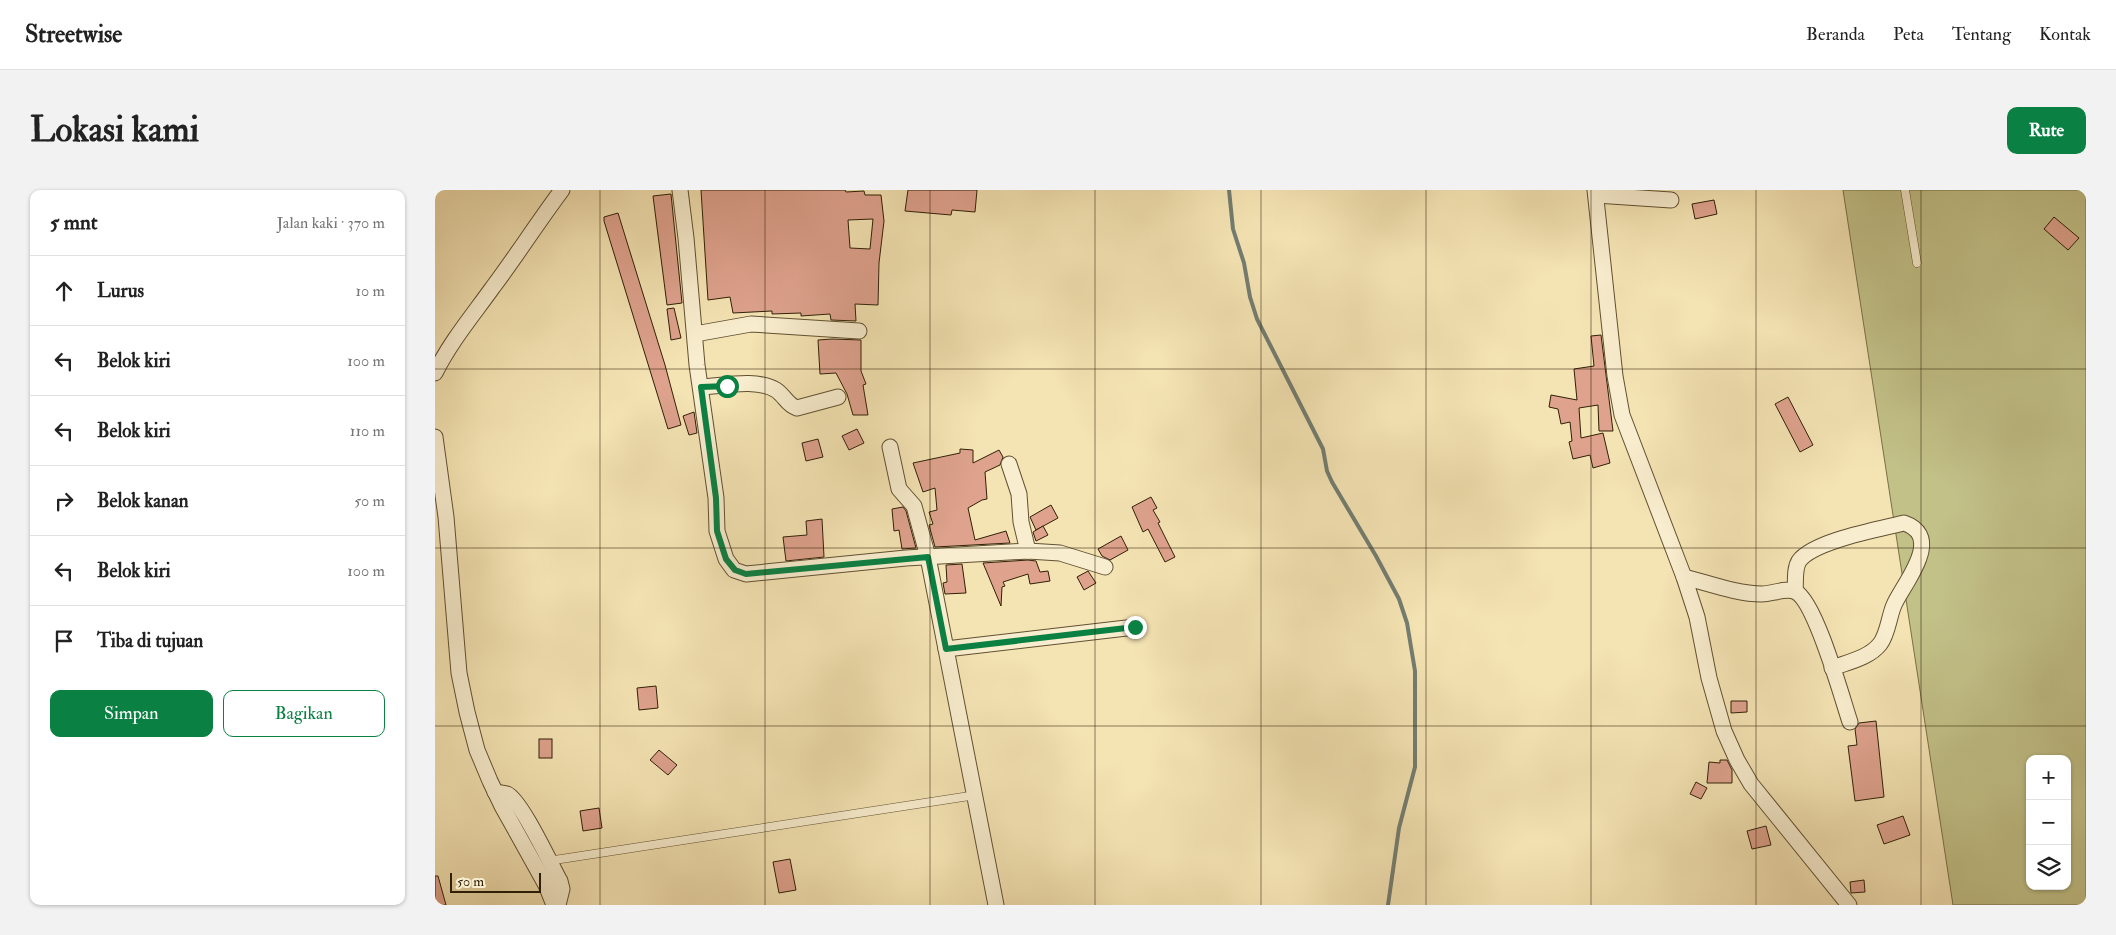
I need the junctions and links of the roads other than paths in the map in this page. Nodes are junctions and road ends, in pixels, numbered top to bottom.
1 (562, 190) edge
2 (680, 190) edge
3 (1905, 190) edge
4 (1596, 192) edge
5 (1671, 200) dead end
6 (1917, 263) dead end
7 (859, 331) dead end
8 (695, 334) junction
9 (435, 372) edge
10 (701, 387) junction
11 (838, 397) dead end
12 (435, 438) edge
13 (890, 447) dead end
14 (1009, 464) dead end
15 (1028, 551) junction
16 (928, 557) junction
17 (1105, 567) dead end
18 (1684, 577) junction
19 (1795, 591) junction
20 (1135, 627) dead end
21 (946, 649) junction
22 (1833, 668) junction
23 (1850, 722) dead end
24 (495, 792) junction
25 (976, 796) junction
26 (548, 861) junction
27 (554, 905) edge
28 (558, 905) edge
29 (996, 905) edge
30 (1849, 905) edge

1 - 9 street
2 - 8 street
3 - 6 lane
4 - 5 street
4 - 18 street
7 - 8 street
8 - 10 street
10 - 11 street
10 - 16 street
12 - 24 street
13 - 16 street
14 - 15 street
15 - 16 street
15 - 17 street
16 - 21 street
18 - 19 street
18 - 30 street
19 - 22 street
19 - 22 street
20 - 21 street
21 - 25 street
22 - 23 street
24 - 26 street
24 - 27 street
25 - 26 lane
25 - 29 street
26 - 28 street

